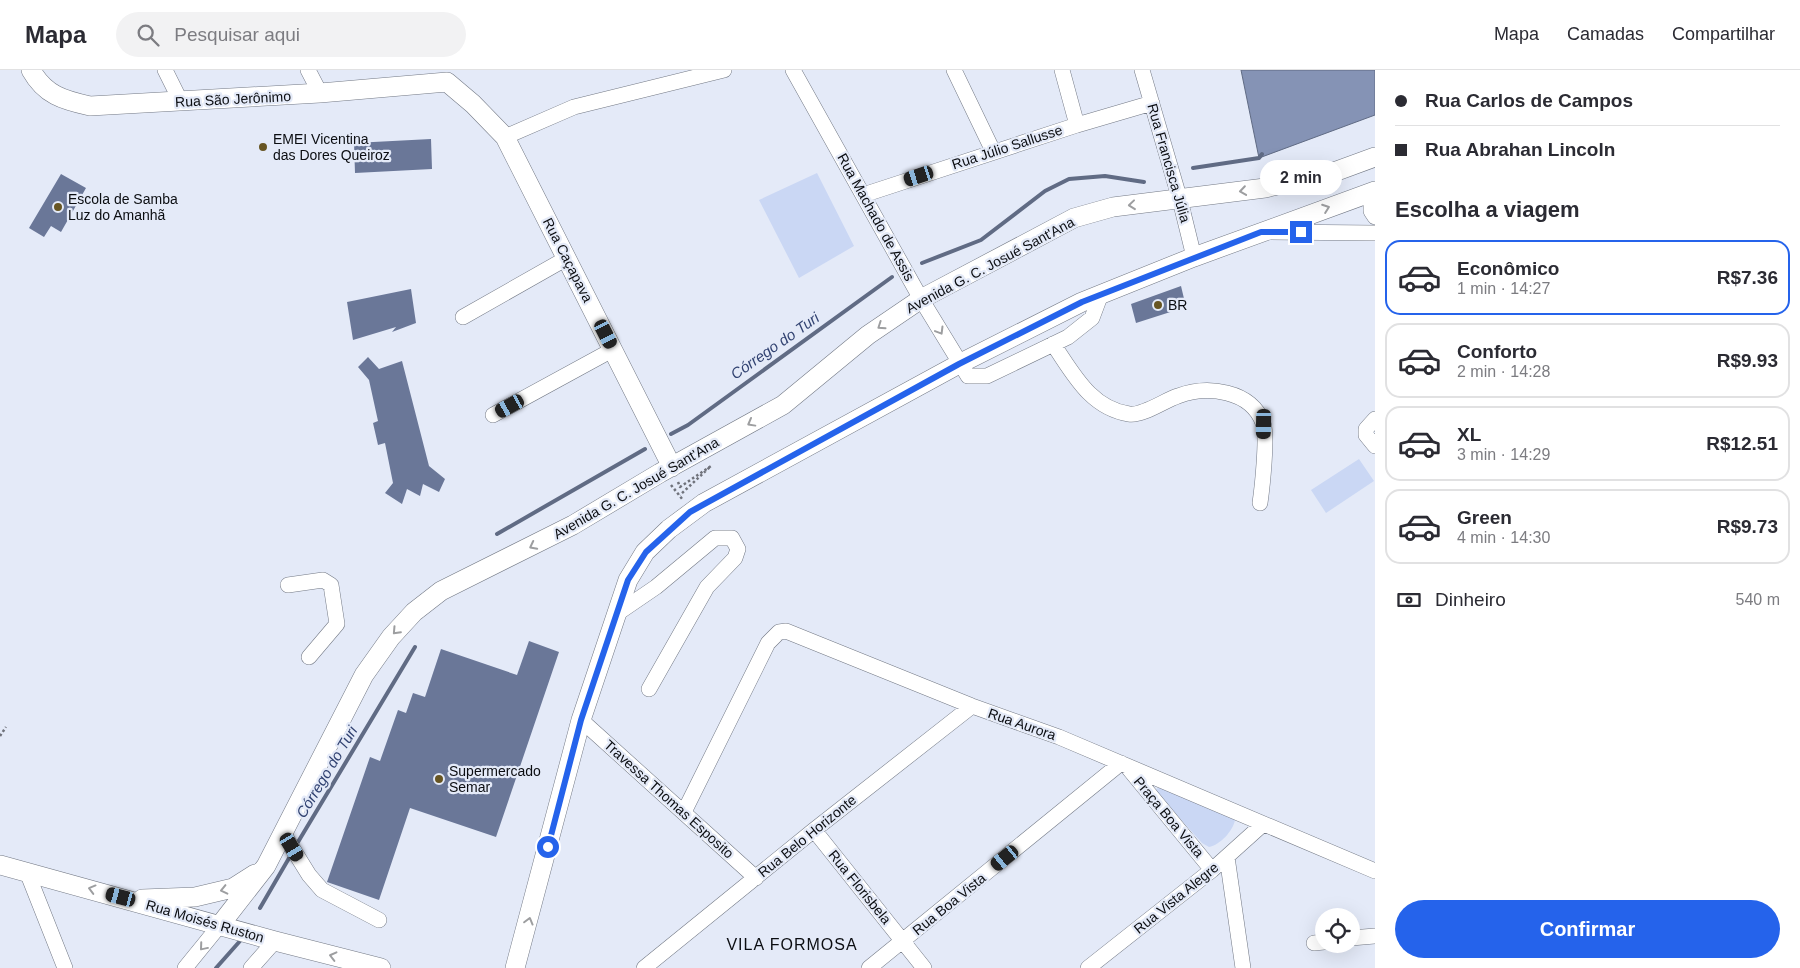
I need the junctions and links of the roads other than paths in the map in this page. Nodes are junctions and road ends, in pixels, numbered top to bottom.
1 (31, 70) edge
2 (165, 70) edge
3 (308, 70) edge
4 (724, 70) edge
5 (793, 70) edge
6 (954, 70) edge
7 (1062, 70) edge
8 (1142, 70) edge
9 (444, 76) edge
10 (320, 93) junction
11 (181, 102) junction
12 (1152, 103) junction
13 (1077, 125) junction
14 (505, 138) junction
15 (993, 152) junction
16 (1375, 157) edge
17 (1373, 192) edge
18 (863, 195) junction
19 (1180, 200) junction
20 (1375, 217) edge
21 (1261, 232) junction
22 (1375, 233) edge
23 (1194, 257) junction
24 (567, 258) junction
25 (1101, 294) junction
26 (921, 299) junction
27 (463, 317) dead end
28 (1054, 344) junction
29 (614, 349) junction
30 (959, 364) junction
31 (493, 415) dead end
32 (1375, 420) edge
33 (1375, 446) edge
34 (669, 473) junction
35 (1260, 503) dead end
36 (288, 584) dead end
37 (615, 615) junction
38 (309, 657) dead end
39 (649, 689) dead end
40 (972, 706) junction
41 (581, 720) junction
42 (1124, 764) junction
43 (684, 812) junction
44 (1262, 825) junction
45 (814, 830) junction
46 (288, 840) junction
47 (1227, 858) junction
48 (0, 865) edge
49 (266, 866) junction
50 (1212, 870) junction
51 (1375, 871) edge
52 (27, 872) junction
53 (756, 878) junction
54 (132, 901) junction
55 (379, 920) dead end
56 (220, 925) junction
57 (1375, 936) edge
58 (1360, 937) edge
59 (903, 941) junction
60 (275, 942) junction
61 (518, 962) edge
62 (65, 968) edge
63 (185, 968) edge
64 (251, 968) edge
65 (379, 968) edge
66 (503, 968) edge
67 (644, 968) edge
68 (869, 968) edge
69 (924, 968) edge
70 (1088, 968) edge
71 (1243, 968) edge

1 - 11 main road, Rua São Jerônimo
2 - 11 street
3 - 10 street
4 - 14 street
5 - 18 street, Rua Machado de Assis
6 - 15 street
7 - 13 street
8 - 12 street, Rua Francisca Júlia
9 - 10 main road, Rua São Jerônimo
9 - 14 main road, Rua Caçapava
10 - 11 main road, Rua São Jerônimo
12 - 13 street, Rua Júlio Sallusse
12 - 19 street, Rua Francisca Júlia
13 - 15 street, Rua Júlio Sallusse
14 - 24 main road, Rua Caçapava
15 - 18 street, Rua Júlio Sallusse
16 -> 19 main road, Avenida G. C. Josué Sant'Ana
17 - 20 street
21 -> 17 main road
18 - 26 street, Rua Machado de Assis
19 - 23 street, Rua Francisca Júlia
19 -> 26 main road, Avenida G. C. Josué Sant'Ana
21 - 22 street
21 - 23 main road
23 - 25 main road
24 - 27 street
24 - 29 main road, Rua Caçapava
25 - 28 street
25 - 30 main road
26 -> 30 street, Rua Machado de Assis
26 -> 34 main road, Avenida G. C. Josué Sant'Ana
28 - 30 street
28 - 35 street
29 - 31 street
29 - 34 main road, Rua Caçapava
30 - 37 main road
32 - 33 street
34 -> 46 main road, Avenida G. C. Josué Sant'Ana
36 - 38 street
37 - 39 street
37 - 41 main road
40 - 42 street, Rua Aurora
40 - 43 street, Rua Aurora
40 - 45 street, Rua Belo Horizonte
41 - 43 street, Travessa Thomas Esposito
61 -> 41 main road
42 - 44 street, Rua Aurora
42 - 50 street, Praça Boa Vista
42 - 59 street, Rua Boa Vista
43 - 53 street, Travessa Thomas Esposito
44 - 47 street, Rua Vista Alegre
44 - 51 street, Rua Aurora
45 - 53 street, Rua Belo Horizonte
45 - 59 street, Rua Florisbela
46 - 49 main road, Avenida G. C. Josué Sant'Ana
46 - 55 street
47 - 50 street, Rua Vista Alegre
47 - 71 street
48 - 52 main road, Rua Moisés Ruston
49 -> 54 main road
49 - 56 main road, Avenida G. C. Josué Sant'Ana
50 - 70 street, Rua Vista Alegre
54 -> 52 main road, Rua Moisés Ruston
52 - 62 street
53 - 67 street, Rua Belo Horizonte
54 - 56 main road, Rua Moisés Ruston
56 - 60 main road, Rua Moisés Ruston
56 -> 63 street
57 - 58 street
59 - 68 street, Rua Boa Vista
59 - 69 street, Rua Florisbela
60 - 64 street
65 -> 60 main road, Rua Moisés Ruston
61 - 66 main road

